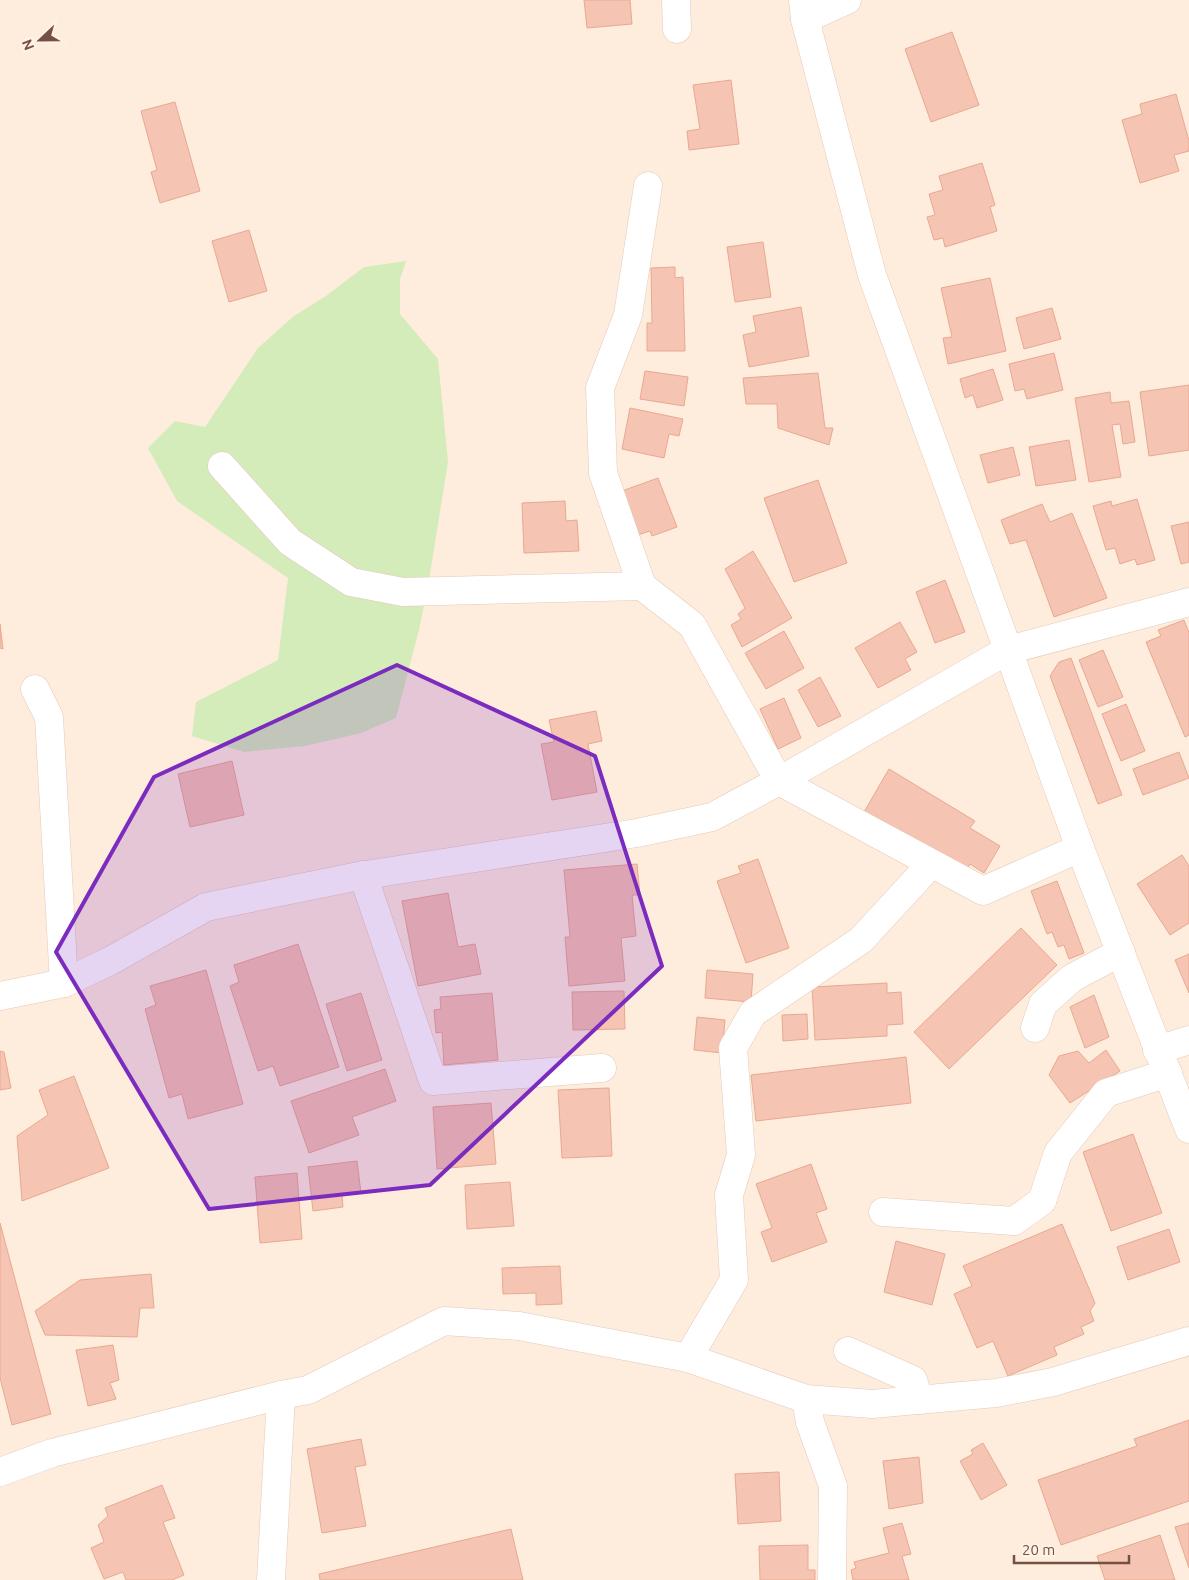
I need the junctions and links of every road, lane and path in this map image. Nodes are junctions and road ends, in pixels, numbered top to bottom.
1 (676, 0) edge
2 (847, 0) edge
3 (804, 10) edge
4 (677, 29) dead end
5 (648, 186) dead end
6 (222, 466) dead end
7 (642, 586) junction
8 (1189, 602) edge
9 (1008, 650) junction
10 (35, 689) dead end
11 (779, 781) junction
12 (1080, 848) junction
13 (932, 864) junction
14 (364, 875) junction
15 (1121, 952) junction
16 (64, 983) junction
17 (0, 996) edge
18 (1035, 1028) dead end
19 (1189, 1040) edge
20 (1163, 1062) junction
21 (602, 1068) dead end
22 (1189, 1129) edge
23 (883, 1212) dead end
24 (1189, 1342) edge
25 (848, 1351) dead end
26 (688, 1358) junction
27 (281, 1395) junction
28 (806, 1399) junction
29 (919, 1400) junction
30 (0, 1472) edge
31 (271, 1580) edge
32 (832, 1580) edge

1 - 4 street
2 - 3 street
3 - 9 street
5 - 7 street
6 - 7 street
7 - 11 street
8 - 9 street
9 - 11 street
9 - 12 street
10 - 16 street
11 - 13 street
11 - 14 street
12 - 13 street
12 - 15 street
13 - 26 street
14 - 16 street
14 - 21 street
15 - 18 street
15 - 20 street
16 - 17 street
19 - 20 street
20 - 22 street
20 - 23 street
24 - 29 street
25 - 29 street
26 - 27 street
26 - 28 street
27 - 30 street
27 - 31 street
28 - 29 street
28 - 32 street

